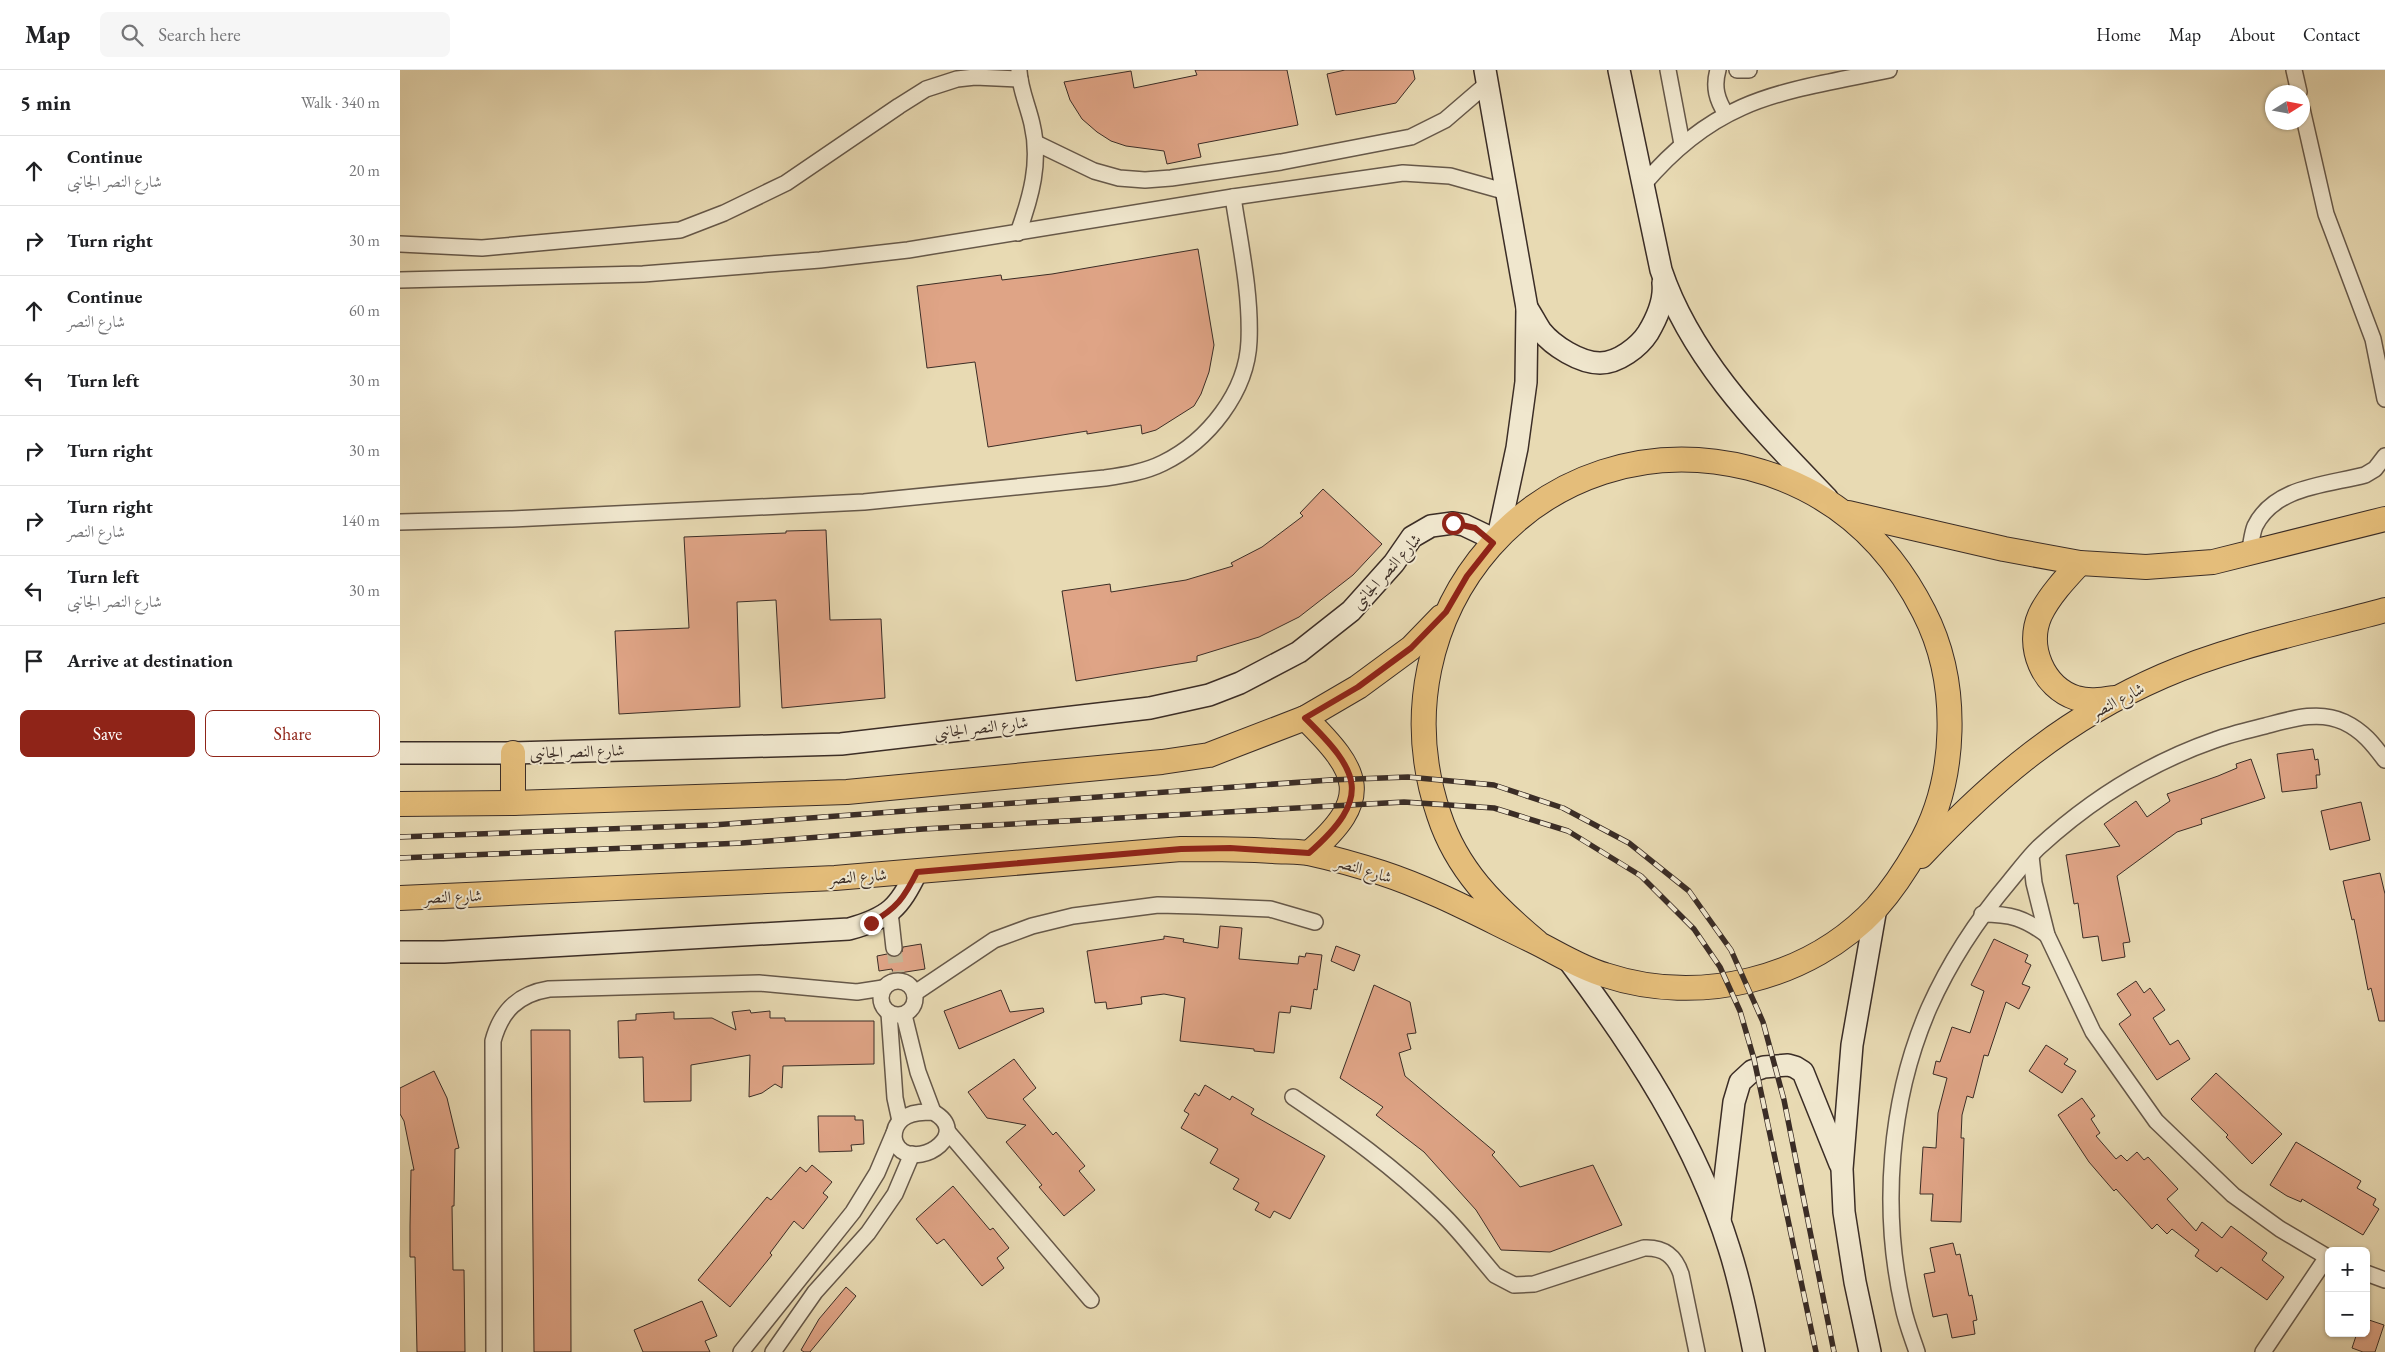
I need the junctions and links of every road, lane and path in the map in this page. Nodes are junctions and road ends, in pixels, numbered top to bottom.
1 (1619, 70) edge
2 (1668, 70) edge
3 (1718, 70) edge
4 (1737, 70) edge
5 (1749, 70) edge
6 (1889, 70) edge
7 (2294, 70) edge
8 (1019, 75) edge
9 (1486, 76) edge
10 (2297, 85) edge
11 (1726, 114) junction
12 (2307, 130) edge
13 (1036, 143) junction
14 (1682, 144) junction
15 (1643, 185) junction
16 (1507, 192) junction
17 (1233, 197) junction
18 (1018, 232) junction
19 (400, 244) edge
20 (1661, 270) junction
21 (400, 280) edge
22 (1527, 308) junction
23 (2385, 399) edge
24 (2385, 456) edge
25 (1839, 508) junction
26 (2385, 519) edge
27 (400, 522) edge
28 (1495, 540) junction
29 (2249, 553) junction
30 (2080, 563) junction
31 (2385, 610) edge
32 (1446, 612) junction
33 (2116, 698) junction
34 (1305, 718) junction
35 (400, 752) edge
36 (513, 753) junction
37 (2385, 760) edge
38 (513, 803) junction
39 (400, 804) edge
40 (1309, 853) junction
41 (2031, 856) junction
42 (917, 872) junction
43 (1899, 880) junction
44 (400, 898) edge
45 (1876, 908) junction
46 (890, 912) junction
47 (1982, 914) junction
48 (1315, 922) dead end
49 (2047, 935) junction
50 (1537, 942) junction
51 (894, 948) tunnel mouth
52 (400, 952) edge
53 (1569, 961) junction
54 (883, 988) junction
55 (856, 992) junction
56 (915, 993) junction
57 (892, 1012) junction
58 (910, 1040) junction
59 (893, 1043) junction
60 (1293, 1097) dead end
61 (933, 1112) junction
62 (897, 1127) junction
63 (948, 1132) junction
64 (912, 1154) junction
65 (1842, 1169) junction
66 (1720, 1221) junction
67 (2325, 1255) edge
68 (2325, 1261) edge
69 (2370, 1274) edge
70 (2385, 1280) edge
71 (1092, 1300) dead end
72 (494, 1352) edge
73 (741, 1352) edge
74 (773, 1352) edge
75 (1697, 1352) edge
76 (1754, 1352) edge
77 (1870, 1352) edge
78 (1917, 1352) edge
79 (2263, 1352) edge

1 - 15 street
2 - 14 street
3 - 11 street
4 - 5 street
6 - 11 street
7 - 10 street
8 - 13 street
8 - 19 street
9 - 13 street
9 - 16 street
11 - 14 street
12 - 23 street
13 - 18 street
14 - 15 street
15 - 20 street
16 - 17 street
16 - 22 street
17 - 18 street
17 - 27 street
18 - 21 street
20 - 22 street
20 - 25 street
22 - 28 street
24 - 29 street
25 - 28 main road
25 - 30 main road
25 - 43 main road
26 - 29 main road
28 - 32 main road
28 - 36 street, شارع النصر الجانبى
29 - 30 main road
30 - 33 main road
31 - 33 main road, شارع النصر
32 - 34 main road
32 - 50 main road
33 - 43 main road, شارع النصر
34 - 38 main road
34 - 40 main road
35 - 36 street, شارع النصر الجانبى
36 - 38 main road
37 - 41 street
38 - 39 main road
40 - 42 main road, شارع النصر
40 - 50 main road, شارع النصر
41 - 47 street
41 - 49 street
42 - 44 main road, شارع النصر
42 - 46 street
43 - 45 main road
45 - 53 main road
45 - 65 street
46 - 51 street
46 - 52 street
47 - 49 street
47 - 78 street
48 - 56 street
49 - 67 street
50 - 53 main road
53 - 66 street
54 - 55 street
54 - 56 street
54 - 57 street
55 - 57 street
55 - 72 street
56 - 57 street
57 - 58 street
57 - 59 street
58 - 59 street
58 - 61 street
59 - 62 street
60 - 75 street
61 - 62 street
61 - 63 street
62 - 64 street
62 - 73 street
63 - 64 street
63 - 71 street
64 - 74 street
65 - 66 street
65 - 77 street
66 - 76 street
68 - 79 street
69 - 70 street

